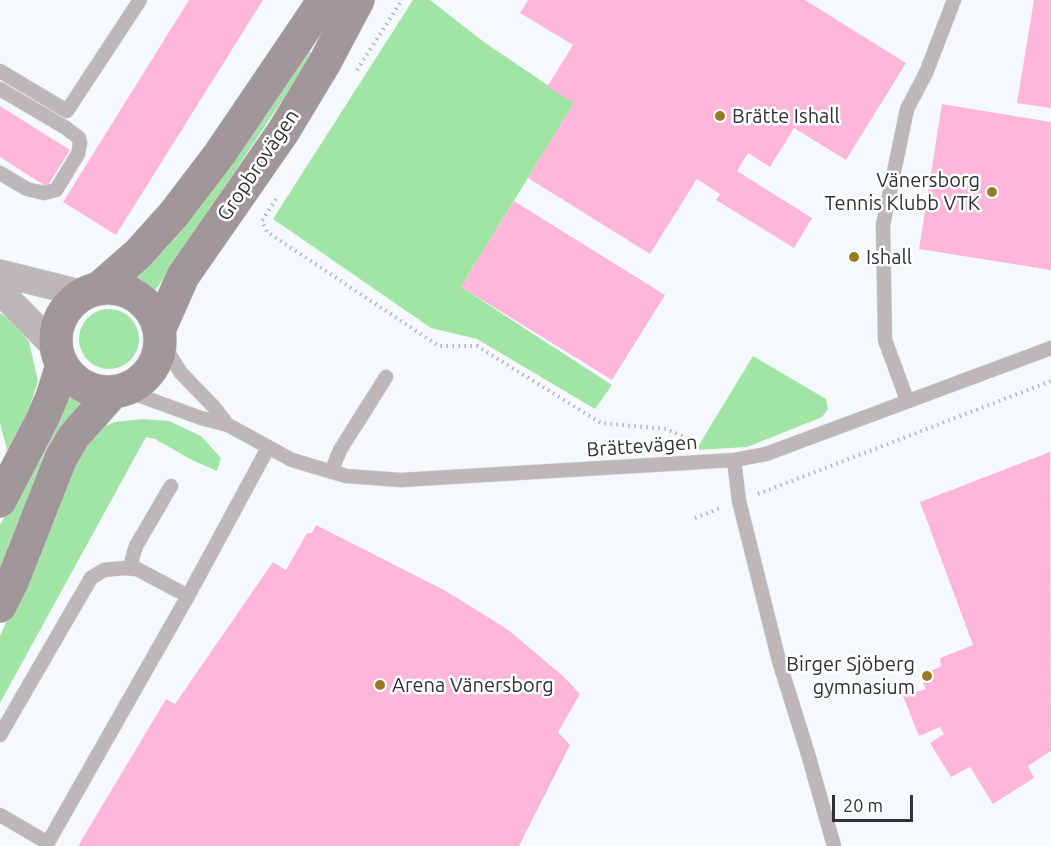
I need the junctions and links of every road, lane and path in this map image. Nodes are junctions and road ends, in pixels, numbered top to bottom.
1 (140, 0) edge
2 (324, 0) edge
3 (358, 0) edge
4 (402, 0) edge
5 (954, 0) edge
6 (357, 70) dead end
7 (0, 71) edge
8 (0, 89) edge
9 (0, 173) edge
10 (281, 191) dead end
11 (0, 273) edge
12 (0, 291) edge
13 (91, 291) junction
14 (160, 336) junction
15 (1051, 348) edge
16 (59, 356) junction
17 (386, 377) dead end
18 (1051, 381) edge
19 (119, 391) junction
20 (907, 400) junction
21 (228, 425) junction
22 (689, 439) dead end
23 (268, 448) junction
24 (734, 460) junction
25 (332, 472) junction
26 (171, 486) dead end
27 (0, 501) edge
28 (739, 501) junction
29 (695, 518) dead end
30 (132, 569) junction
31 (188, 596) junction
32 (0, 606) edge
33 (0, 735) edge
34 (0, 814) edge
35 (47, 844) edge
36 (834, 846) edge

1 - 7 lane
2 - 13 street, Gropbrovägen
3 - 14 street, Gropbrovägen
4 - 6 path
5 - 20 lane
8 - 9 lane
10 - 22 path
11 - 13 street
12 - 16 street
13 - 14 street
13 - 16 street
14 - 19 street
14 - 21 lane, Brättevägen
15 - 20 lane, Brättevägen
16 - 19 street
16 - 27 street
17 - 25 lane
18 - 28 path
19 - 21 lane, Brättevägen
19 - 32 street
20 - 24 lane, Brättevägen
21 - 23 lane, Brättevägen
23 - 25 lane, Brättevägen
23 - 31 lane
24 - 25 lane, Brättevägen
24 - 28 lane
26 - 30 lane
28 - 29 path
28 - 36 lane
30 - 31 lane
30 - 33 lane
31 - 35 lane
34 - 35 lane

